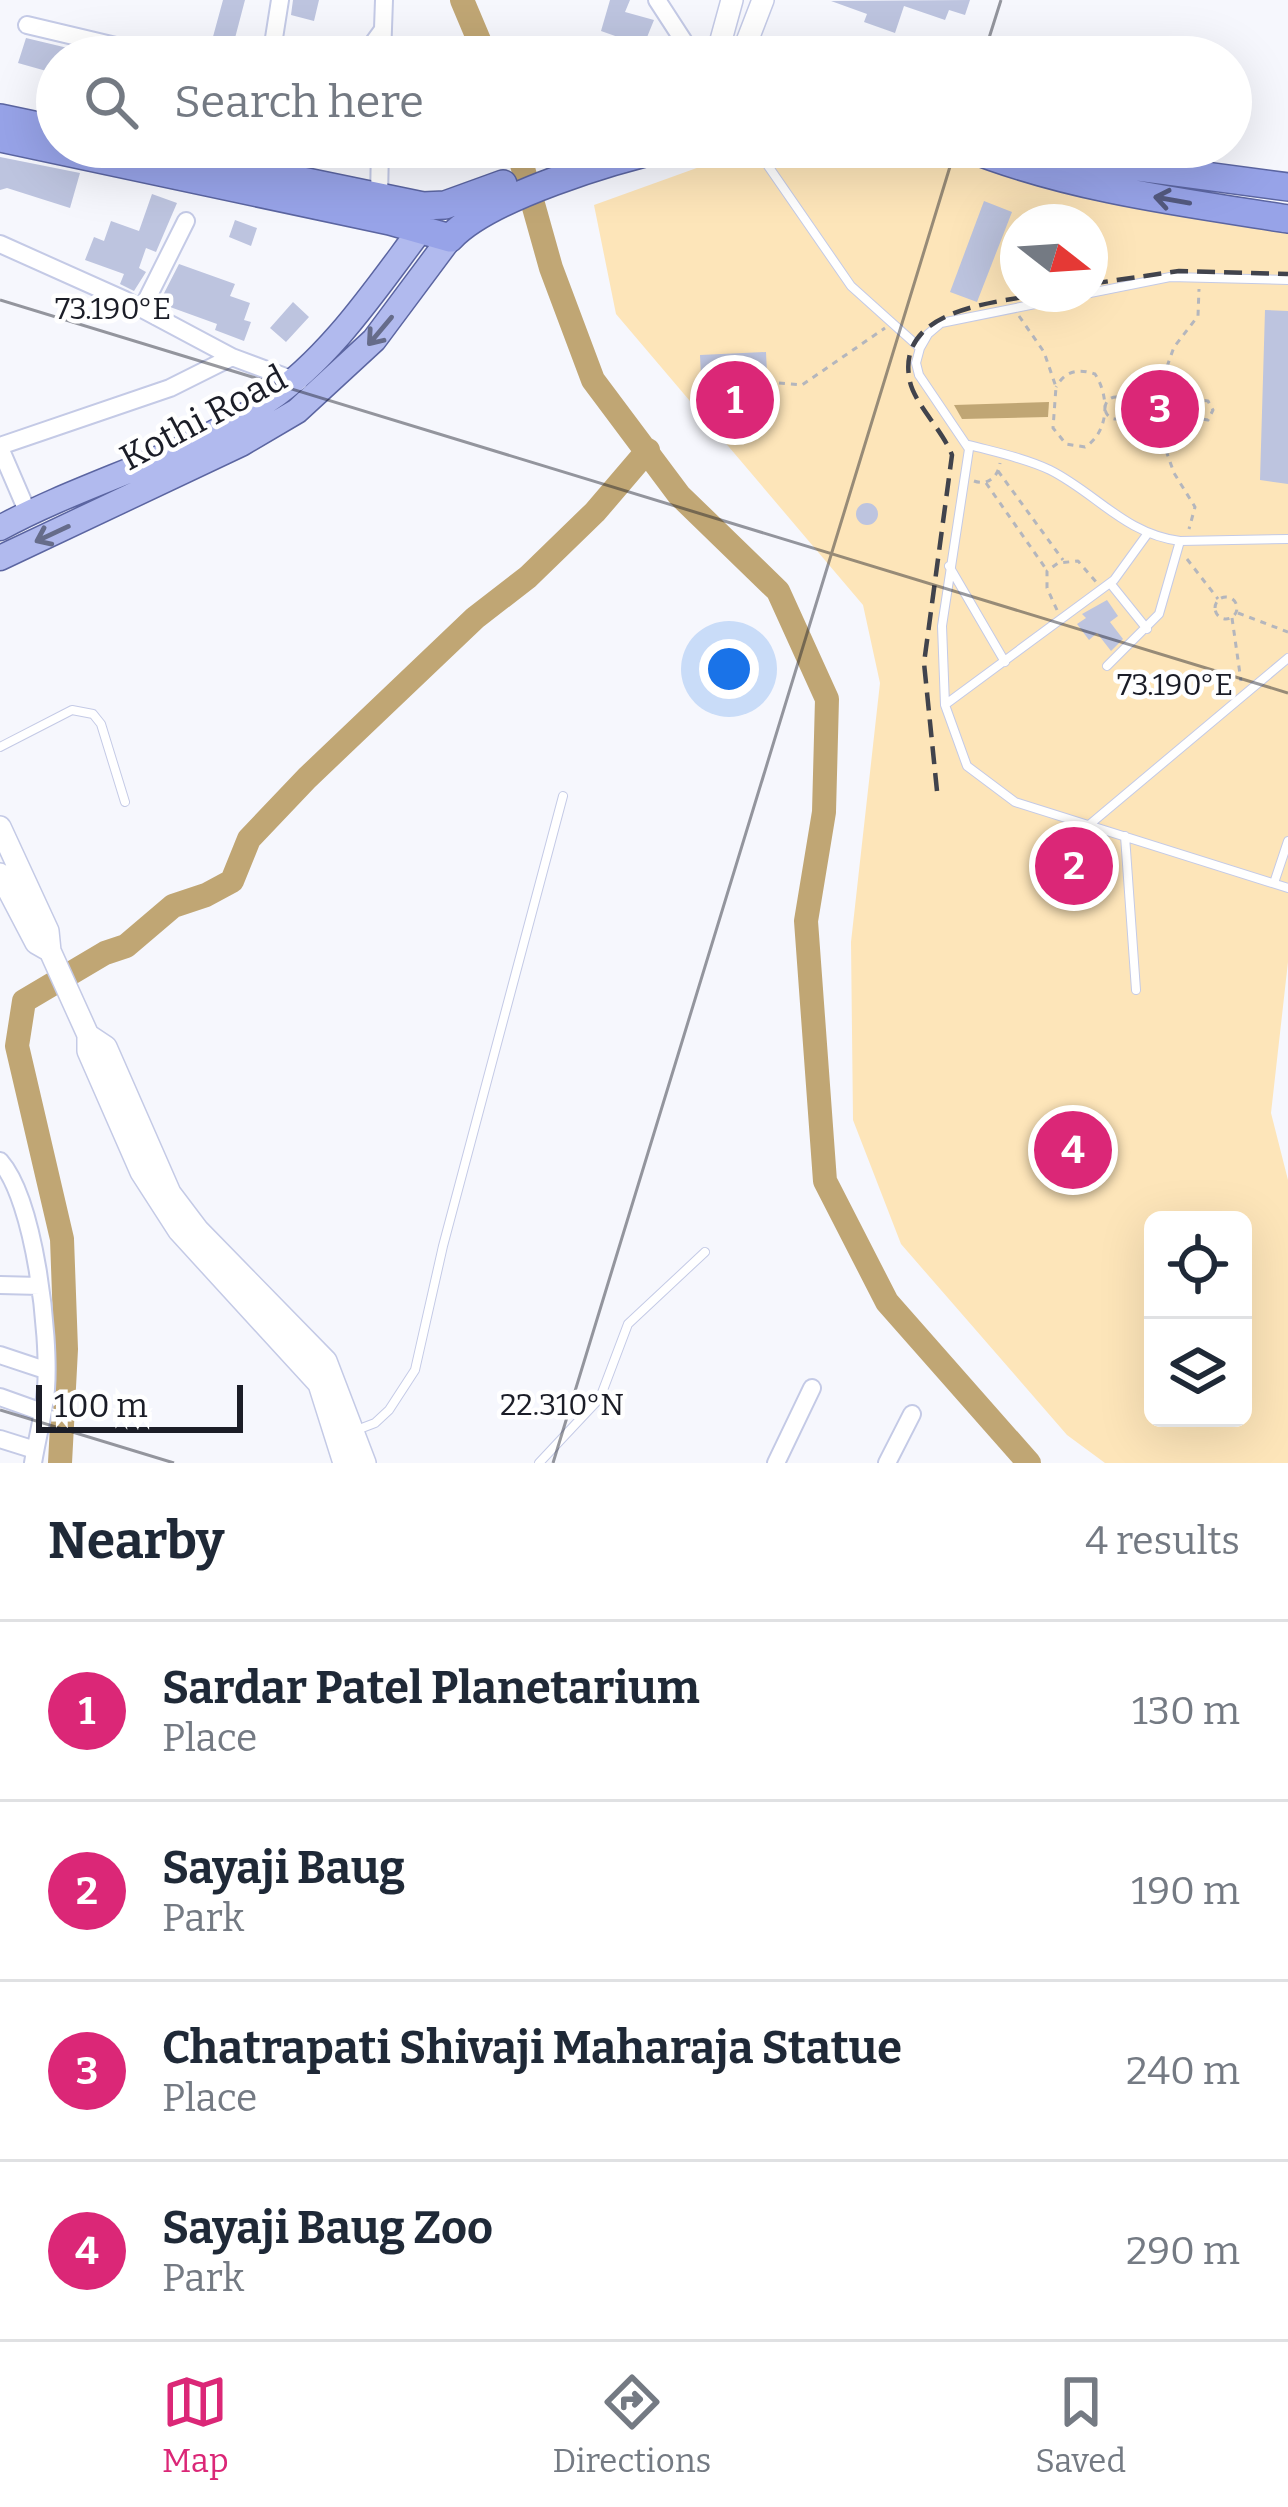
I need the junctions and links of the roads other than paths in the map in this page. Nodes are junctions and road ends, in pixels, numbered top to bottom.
1 (280, 0) edge
2 (384, 0) edge
3 (658, 0) edge
4 (731, 0) edge
5 (764, 0) edge
6 (27, 25) dead end
7 (383, 30) junction
8 (73, 36) edge
9 (274, 36) edge
10 (378, 36) edge
11 (383, 36) edge
12 (697, 36) edge
13 (723, 36) edge
14 (734, 36) edge
15 (0, 118) edge
16 (36, 126) edge
17 (0, 138) edge
18 (36, 145) edge
19 (163, 168) edge
20 (284, 168) edge
21 (380, 168) edge
22 (571, 168) edge
23 (769, 168) edge
24 (1019, 168) edge
25 (1151, 168) edge
26 (1288, 187) edge
27 (379, 198) junction
28 (468, 216) junction
29 (428, 217) junction
30 (1288, 219) edge
31 (186, 221) dead end
32 (0, 244) edge
33 (1288, 280) edge
34 (142, 309) junction
35 (920, 348) junction
36 (232, 357) junction
37 (294, 379) junction
38 (322, 392) junction
39 (968, 445) junction
40 (0, 447) edge
41 (28, 513) junction
42 (0, 528) edge
43 (1148, 533) junction
44 (1288, 539) edge
45 (1181, 542) junction
46 (0, 558) edge
47 (949, 566) junction
48 (1105, 586) junction
49 (1147, 628) junction
50 (1288, 658) edge
51 (1005, 662) junction
52 (1107, 666) dead end
53 (945, 705) junction
54 (0, 747) edge
55 (563, 796) dead end
56 (124, 802) dead end
57 (1090, 825) junction
58 (0, 827) edge
59 (1125, 836) junction
60 (1288, 841) edge
61 (0, 874) edge
62 (1274, 883) junction
63 (1288, 888) edge
64 (50, 951) junction
65 (1136, 990) dead end
66 (0, 1162) edge
67 (705, 1252) dead end
68 (0, 1286) edge
69 (40, 1286) junction
70 (0, 1355) edge
71 (46, 1370) junction
72 (320, 1370) junction
73 (812, 1388) dead end
74 (0, 1397) edge
75 (42, 1412) junction
76 (912, 1414) dead end
77 (354, 1432) junction
78 (0, 1438) edge
79 (34, 1456) edge
80 (344, 1463) edge
81 (365, 1463) edge
82 (539, 1463) edge
83 (776, 1463) edge
84 (887, 1463) edge

1 - 9 street
2 - 7 street
3 - 12 street
4 - 13 street
5 - 14 street
6 - 8 street
7 - 10 street
7 - 11 street
15 - 16 highway
17 - 18 highway
19 - 29 highway
20 - 27 highway
21 - 27 street
22 - 28 highway
23 - 35 lane
30 -> 24 highway
25 - 26 highway
27 - 29 highway
28 - 29 highway
28 - 29 highway
28 -> 38 main road, Kothi Road
29 - 37 main road, Kothi Road
31 - 34 street
32 - 34 street
33 - 35 lane
34 - 36 street
35 - 39 lane
36 - 37 street
36 - 40 street
37 - 38 street
37 - 41 main road, Kothi Road
38 -> 46 main road, Kothi Road
39 - 43 lane
39 - 47 lane
40 - 41 street
41 - 42 main road, Kothi Road
43 - 45 lane
43 - 48 lane
44 - 45 lane
45 - 49 lane
47 - 51 lane
47 - 53 lane
48 - 49 lane
48 - 51 lane
49 - 52 lane
50 - 57 lane
51 - 53 lane
53 - 57 lane
54 - 56 lane
55 - 77 lane
57 - 59 lane
58 - 64 street
59 - 62 lane
59 - 65 lane
60 - 62 lane
61 - 64 street
62 - 63 lane
64 - 72 street
66 - 69 street
67 - 82 lane
68 - 69 street
69 - 71 street
70 - 71 street
71 - 75 street
72 - 77 street
72 - 80 street
73 - 83 street
74 - 75 street
75 - 79 street
76 - 84 street
77 - 81 street
78 - 79 street

